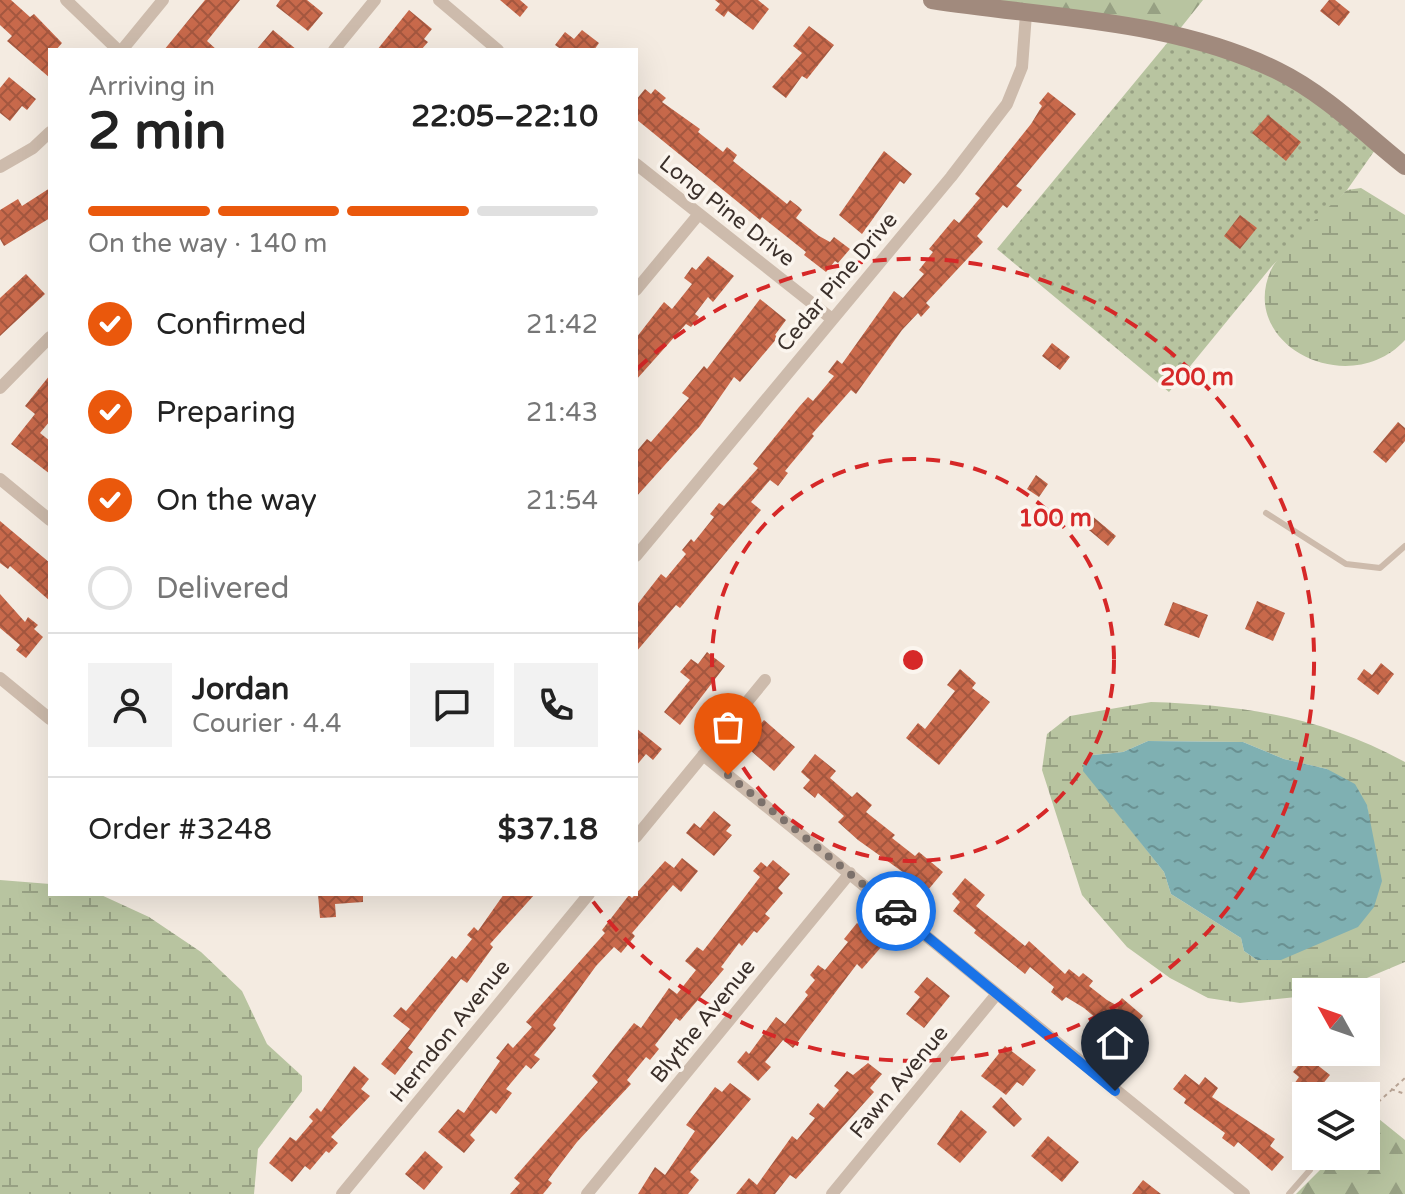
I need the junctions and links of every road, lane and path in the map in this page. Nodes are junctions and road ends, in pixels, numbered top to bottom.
1 (66, 0) edge
2 (163, 0) edge
3 (375, 0) edge
4 (439, 0) edge
5 (932, 0) edge
6 (1026, 14) junction
7 (118, 48) edge
8 (122, 48) edge
9 (336, 48) edge
10 (496, 48) edge
11 (48, 134) edge
12 (638, 166) edge
13 (1405, 166) edge
14 (0, 167) edge
15 (699, 214) junction
16 (638, 288) edge
17 (832, 319) junction
18 (48, 339) edge
19 (0, 388) edge
20 (0, 479) edge
21 (1266, 513) dead end
22 (48, 518) edge
23 (1405, 546) edge
24 (638, 554) edge
25 (0, 678) edge
26 (765, 680) dead end
27 (48, 717) edge
28 (703, 755) junction
29 (638, 835) edge
30 (850, 873) junction
31 (587, 896) edge
32 (996, 995) junction
33 (1405, 1078) edge
34 (1390, 1089) junction
35 (1405, 1094) edge
36 (1380, 1099) edge
37 (1310, 1170) dead end
38 (342, 1194) edge
39 (587, 1194) edge
40 (832, 1194) edge
41 (1244, 1194) edge
42 (1289, 1194) edge

1 - 7 street
2 - 8 street
3 - 9 street
4 - 10 street
5 - 6 street
6 - 13 street
6 - 17 street, Cedar Pine Drive
11 - 14 street
12 - 15 street, Long Pine Drive
15 - 16 street
15 - 17 street, Long Pine Drive
17 - 24 street, Cedar Pine Drive
18 - 19 street
20 - 22 street
21 - 23 lane
25 - 27 street
26 - 28 street
28 - 29 street
28 - 30 street
30 - 32 street
30 - 39 street, Blythe Avenue
31 - 38 street, Herndon Avenue
32 - 40 street, Fawn Avenue
32 - 41 street
33 - 34 path
34 - 35 path
34 - 36 path
37 - 42 lane

